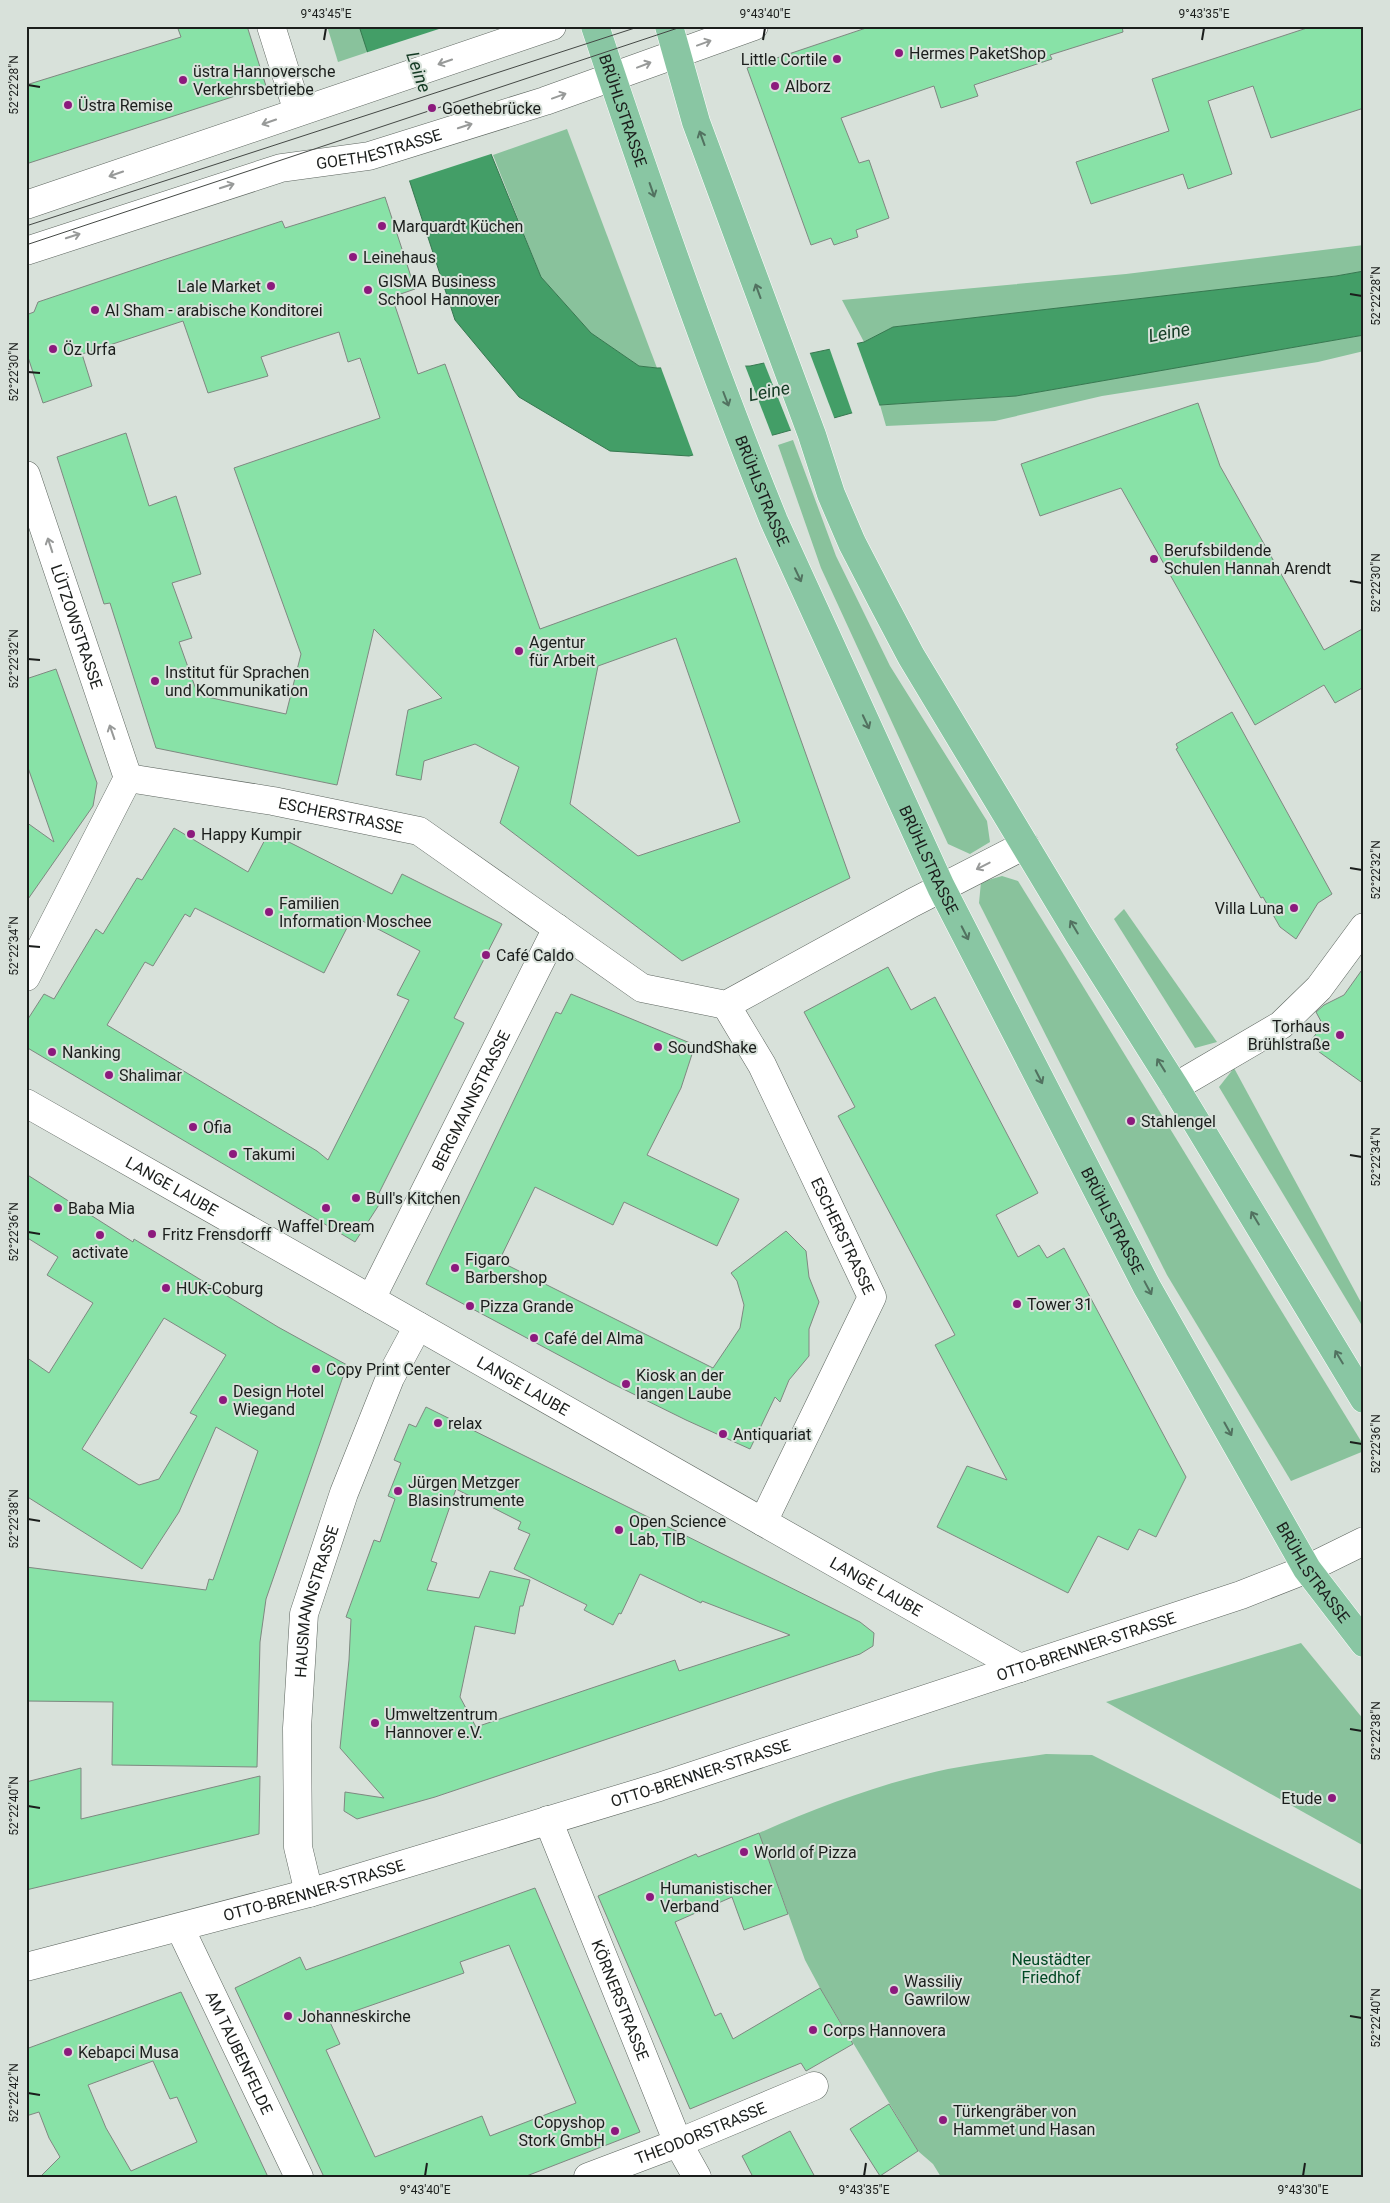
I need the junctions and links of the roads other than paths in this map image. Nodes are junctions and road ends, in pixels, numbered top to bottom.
1 (271, 26) edge
2 (552, 26) edge
3 (595, 26) edge
4 (669, 26) edge
5 (754, 26) edge
6 (676, 53) junction
7 (612, 78) junction
8 (298, 112) junction
9 (26, 205) edge
10 (26, 251) edge
11 (28, 480) edge
12 (128, 778) junction
13 (1025, 845) junction
14 (941, 887) junction
15 (1364, 927) edge
16 (557, 928) junction
17 (26, 977) edge
18 (726, 1006) junction
19 (1176, 1087) junction
20 (26, 1103) edge
21 (371, 1299) junction
22 (418, 1326) junction
23 (1364, 1399) edge
24 (763, 1522) junction
25 (1364, 1541) edge
26 (1308, 1569) junction
27 (1364, 1643) edge
28 (1020, 1668) junction
29 (548, 1820) junction
30 (309, 1893) junction
31 (180, 1928) junction
32 (26, 1967) edge
33 (814, 2086) dead end
34 (678, 2143) junction
35 (299, 2177) edge
36 (588, 2177) edge
37 (697, 2177) edge

1 - 8 street
2 -> 8 street
3 - 7 main road, BRÜHLSTRASSE
4 - 6 main road
6 -> 5 street, GOETHESTRASSE
7 -> 6 street, GOETHESTRASSE
13 -> 6 main road
10 -> 7 street, GOETHESTRASSE
7 -> 14 main road, BRÜHLSTRASSE
8 -> 9 street
12 -> 11 street, LÜTZOWSTRASSE
12 - 16 street, ESCHERSTRASSE
12 - 17 street
13 -> 14 street
19 -> 13 main road
14 - 18 street
14 -> 26 main road, BRÜHLSTRASSE
15 - 19 street
16 - 18 street, ESCHERSTRASSE
16 - 21 street, BERGMANNSTRASSE
18 - 24 street, ESCHERSTRASSE
23 -> 19 main road
20 - 21 street, LANGE LAUBE
21 - 22 street, LANGE LAUBE
22 - 24 street, LANGE LAUBE
22 - 30 street, HAUSMANNSTRASSE
24 - 28 street, LANGE LAUBE
25 - 26 street, OTTO-BRENNER-STRASSE
26 - 27 main road, BRÜHLSTRASSE
26 - 28 street, OTTO-BRENNER-STRASSE
28 - 29 street, OTTO-BRENNER-STRASSE
29 - 30 street, OTTO-BRENNER-STRASSE
29 - 34 street, KÖRNERSTRASSE
30 - 31 street, OTTO-BRENNER-STRASSE
31 - 32 street, OTTO-BRENNER-STRASSE
31 - 35 street, AM TAUBENFELDE
33 - 34 street, THEODORSTRASSE
34 - 36 street, THEODORSTRASSE
34 - 37 street, KÖRNERSTRASSE

